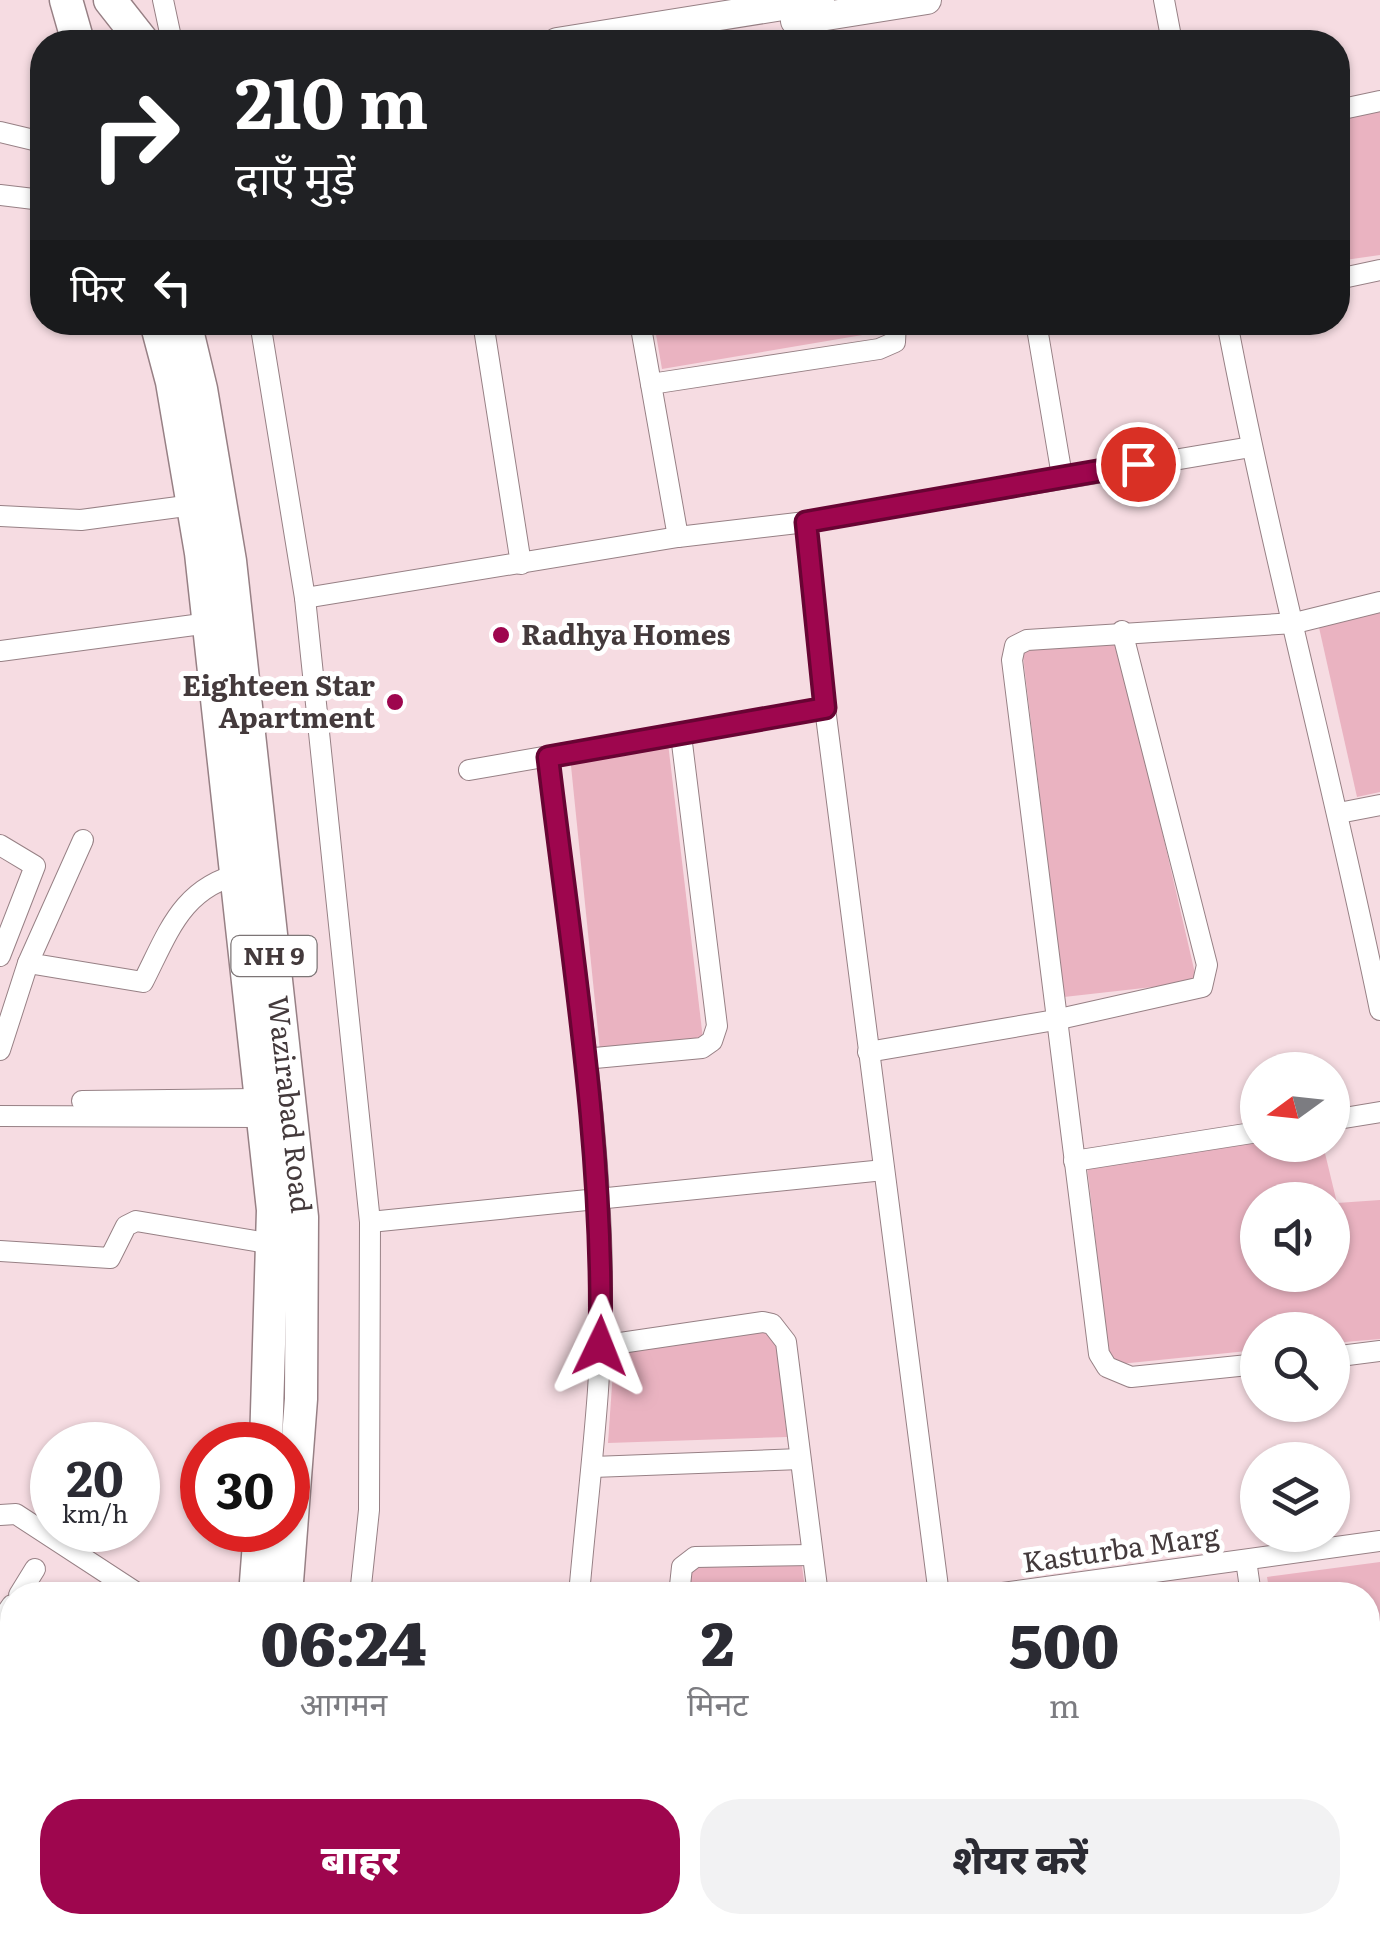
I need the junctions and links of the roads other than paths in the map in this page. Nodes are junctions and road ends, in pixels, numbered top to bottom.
1 (66, 0) edge
2 (110, 0) edge
3 (164, 0) edge
4 (820, 0) edge
5 (927, 0) edge
6 (1164, 0) edge
7 (715, 17) edge
8 (75, 30) edge
9 (134, 30) edge
10 (170, 30) edge
11 (633, 30) edge
12 (690, 30) edge
13 (1170, 30) edge
14 (1380, 101) edge
15 (1350, 107) edge
16 (0, 132) edge
17 (30, 139) edge
18 (0, 195) edge
19 (30, 199) edge
20 (1380, 270) edge
21 (1350, 276) edge
22 (159, 335) edge
23 (188, 335) edge
24 (262, 335) edge
25 (485, 335) edge
26 (642, 335) edge
27 (895, 335) edge
28 (1038, 335) edge
29 (1229, 335) edge
30 (651, 384) junction
31 (1251, 447) junction
32 (1062, 476) junction
33 (193, 505) junction
34 (0, 516) edge
35 (806, 522) junction
36 (678, 537) junction
37 (522, 564) junction
38 (305, 598) junction
39 (1380, 602) edge
40 (209, 622) junction
41 (1295, 623) junction
42 (1122, 631) junction
43 (0, 651) edge
44 (825, 708) junction
45 (680, 735) junction
46 (548, 757) junction
47 (469, 770) dead end
48 (1380, 804) edge
49 (1339, 813) junction
50 (83, 840) dead end
51 (0, 845) edge
52 (251, 871) junction
53 (0, 956) edge
54 (28, 963) junction
55 (1380, 1010) edge
56 (1055, 1020) junction
57 (0, 1050) edge
58 (868, 1052) junction
59 (584, 1059) junction
60 (0, 1104) edge
61 (261, 1108) junction
62 (1380, 1112) edge
63 (0, 1116) edge
64 (1350, 1117) edge
65 (1240, 1135) edge
66 (1074, 1161) junction
67 (884, 1170) junction
68 (597, 1202) junction
69 (370, 1222) junction
70 (272, 1244) junction
71 (0, 1251) edge
72 (600, 1346) junction
73 (1380, 1351) edge
74 (1350, 1355) edge
75 (1240, 1366) edge
76 (267, 1422) edge
77 (800, 1460) junction
78 (594, 1467) junction
79 (0, 1515) edge
80 (1380, 1541) edge
81 (258, 1552) edge
82 (812, 1554) junction
83 (1246, 1560) junction
84 (35, 1570) dead end
85 (27, 1582) edge
86 (120, 1582) edge
87 (256, 1582) edge
88 (287, 1582) edge
89 (361, 1582) edge
90 (581, 1582) edge
91 (680, 1582) edge
92 (816, 1582) edge
93 (937, 1582) edge
94 (1084, 1582) edge
95 (1249, 1582) edge

1 - 8 highway
2 - 9 highway
3 - 10 street
4 - 7 main road
5 - 7 main road
6 - 13 street
7 - 11 main road
7 - 12 main road
14 - 15 street
16 - 17 street
18 - 19 street
20 - 21 street
22 - 33 highway, Wazirabad Road
23 - 52 highway, Wazirabad Road / NH 9
24 - 38 street
25 - 37 street
26 - 30 street
27 - 30 street
28 - 32 street
29 - 31 street
30 - 36 street
31 - 32 street
31 - 41 street
32 - 35 street
33 - 34 street
33 - 40 highway, Wazirabad Road
35 - 36 street
35 - 44 street
36 - 37 street
37 - 38 street
38 - 69 street
39 - 41 street
40 - 43 street
40 - 52 highway, Wazirabad Road
41 - 42 street
41 - 49 street
42 - 56 street
42 - 56 street
44 - 45 street
44 - 58 street
45 - 46 street
45 - 59 street
46 - 47 street
46 - 59 street
48 - 49 street
49 - 55 street
50 - 54 street
51 - 53 street
52 - 54 street
52 - 61 highway, Wazirabad Road
52 - 88 highway, Wazirabad Road / NH 9
54 - 57 street
56 - 58 street
56 - 66 street
58 - 67 street
59 - 68 street
60 - 61 street
61 - 63 street
61 - 70 highway, Wazirabad Road
62 - 64 street
65 - 66 street
66 - 75 street
67 - 68 street
67 - 93 street
68 - 69 street
68 - 72 street
69 - 89 street
70 - 71 street
70 - 76 highway, Wazirabad Road
72 - 77 street
72 - 78 street
73 - 74 street
77 - 78 street
77 - 82 street
78 - 90 street
79 - 86 street
80 - 83 street, Kasturba Marg
81 - 87 highway
82 - 91 street
82 - 92 street
83 - 94 street, Kasturba Marg
83 - 95 street
84 - 85 street

